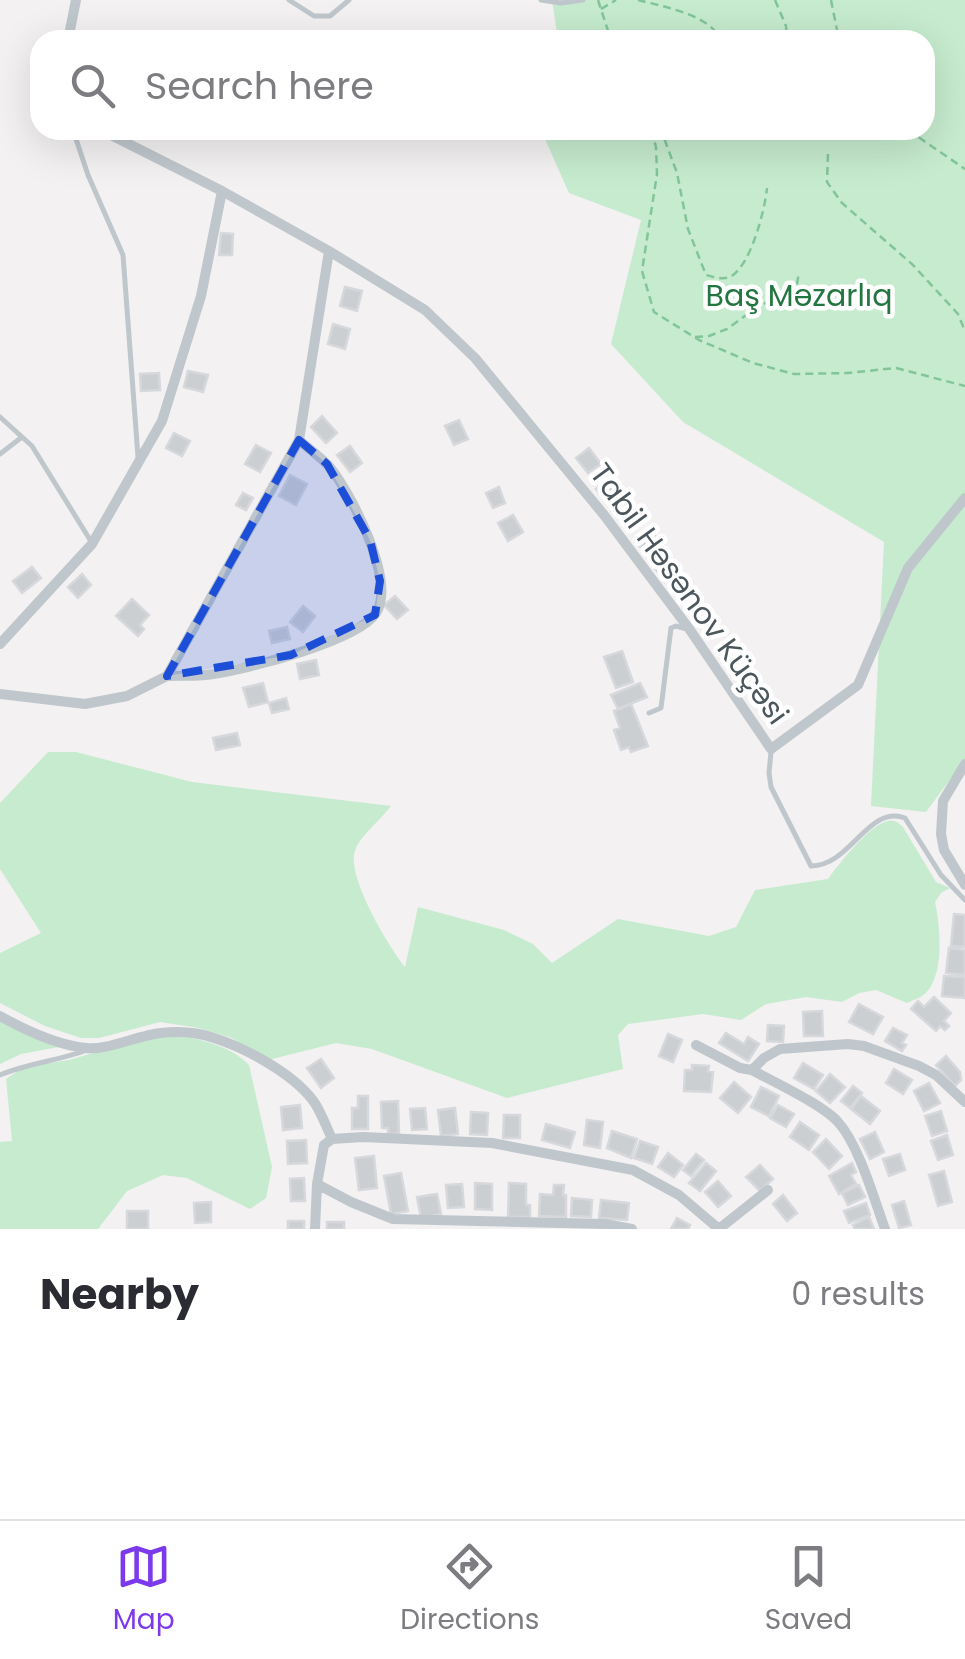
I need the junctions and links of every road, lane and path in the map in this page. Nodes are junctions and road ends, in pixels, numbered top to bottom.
1 (76, 0) edge
2 (289, 0) edge
3 (349, 0) edge
4 (542, 0) edge
5 (584, 0) edge
6 (598, 0) edge
7 (616, 0) edge
8 (638, 0) edge
9 (671, 0) edge
10 (775, 0) edge
11 (831, 0) edge
12 (601, 8) junction
13 (671, 10) junction
14 (70, 30) edge
15 (608, 30) edge
16 (715, 30) edge
17 (786, 30) edge
18 (837, 30) edge
19 (76, 140) edge
20 (121, 140) edge
21 (653, 140) edge
22 (665, 140) edge
23 (920, 140) edge
24 (828, 154) dead end
25 (965, 169) edge
26 (767, 188) dead end
27 (222, 192) junction
28 (329, 251) junction
29 (799, 272) dead end
30 (965, 331) edge
31 (694, 337) junction
32 (965, 386) edge
33 (0, 418) edge
34 (22, 437) junction
35 (299, 440) junction
36 (0, 454) edge
37 (138, 465) junction
38 (965, 498) edge
39 (92, 544) junction
40 (690, 630) junction
41 (0, 644) edge
42 (167, 676) junction
43 (0, 694) edge
44 (649, 714) dead end
45 (771, 749) junction
46 (965, 764) edge
47 (965, 885) edge
48 (965, 900) edge
49 (0, 1016) edge
50 (696, 1045) dead end
51 (90, 1049) junction
52 (752, 1070) junction
53 (0, 1076) edge
54 (965, 1102) edge
55 (332, 1140) junction
56 (317, 1184) junction
57 (768, 1190) dead end
58 (439, 1225) edge
59 (314, 1229) edge
60 (632, 1229) edge
61 (719, 1229) edge
62 (884, 1229) edge

1 - 14 street
2 - 3 lane
4 - 5 lane
6 - 12 path
7 - 12 path
8 - 13 path
9 - 13 path
10 - 17 path
11 - 18 path
12 - 15 path
13 - 16 path
19 - 37 lane
20 - 27 street, Tabil Həsənov Küçəsi
21 - 31 path
22 - 26 path
23 - 25 path
24 - 30 path
27 - 28 street, Tabil Həsənov Küçəsi
27 - 37 street
28 - 35 street
28 - 40 street, Tabil Həsənov Küçəsi
29 - 31 path
31 - 32 path
33 - 34 lane
34 - 36 lane
34 - 39 lane
35 - 42 street
35 - 42 street
37 - 39 street
38 - 45 street, Tabil Həsənov Küçəsi
39 - 41 street
40 - 44 lane
40 - 45 street, Tabil Həsənov Küçəsi
42 - 43 street
45 - 48 lane
46 - 47 street
49 - 51 street
50 - 52 street
51 - 53 lane
51 - 55 street
52 - 54 street
52 - 62 street
55 - 56 street
55 - 61 street
56 - 58 street
56 - 59 street
57 - 61 street
58 - 60 street

